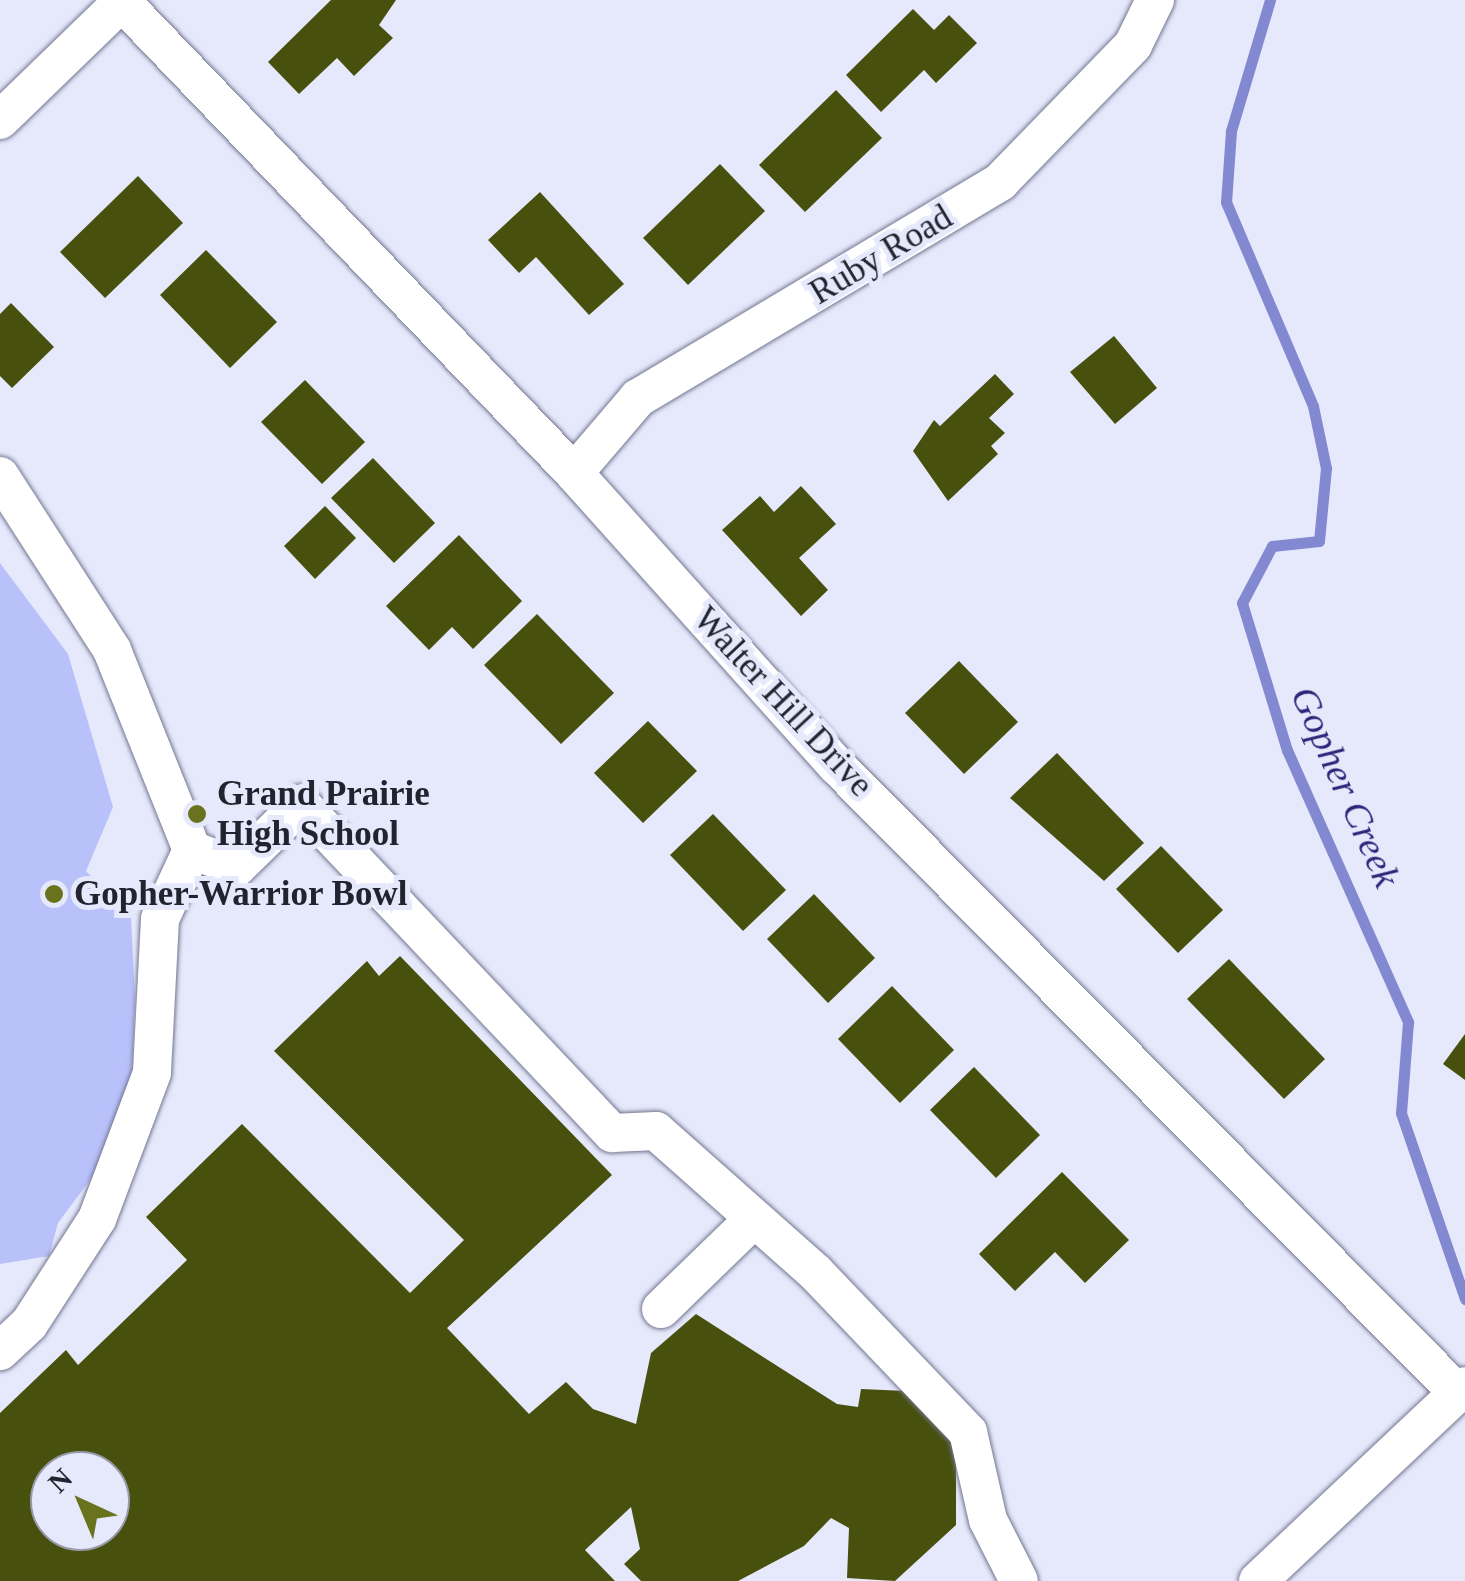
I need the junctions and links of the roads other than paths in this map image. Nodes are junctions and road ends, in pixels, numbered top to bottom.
1 (1155, 0) edge
2 (122, 1) edge
3 (0, 120) edge
4 (574, 472) junction
5 (0, 476) edge
6 (192, 850) junction
7 (753, 1220) junction
8 (661, 1308) dead end
9 (0, 1351) edge
10 (1462, 1389) edge
11 (1016, 1578) edge
12 (1258, 1581) edge

1 - 4 street, Ruby Road
2 - 3 street
2 - 4 street, Walter Hill Drive
4 - 10 street, Walter Hill Drive
5 - 6 street
6 - 7 street
6 - 9 street
7 - 8 street
7 - 11 street
10 - 12 street

